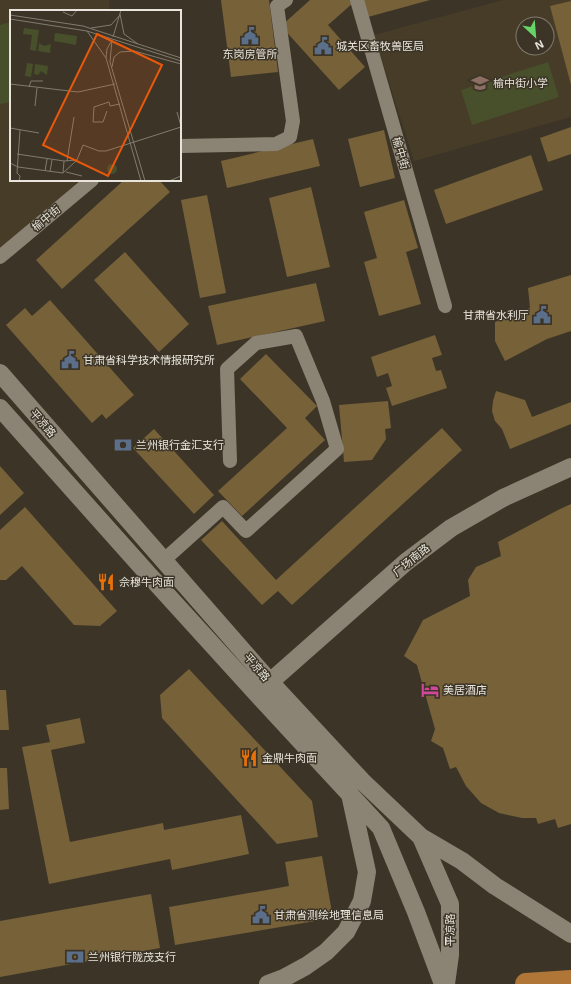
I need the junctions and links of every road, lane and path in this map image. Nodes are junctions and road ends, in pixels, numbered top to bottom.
1 (357, 0) edge
2 (280, 2) edge
3 (181, 146) edge
4 (91, 181) edge
5 (0, 257) edge
6 (444, 306) dead end
7 (0, 374) edge
8 (0, 408) edge
9 (230, 460) dead end
10 (571, 467) edge
11 (164, 560) junction
12 (270, 682) junction
13 (349, 794) junction
14 (421, 837) junction
15 (571, 934) edge
16 (571, 981) edge
17 (268, 984) edge
18 (443, 984) edge
19 (446, 984) edge
20 (526, 984) edge

1 - 6 street, 榆中街
2 - 3 street
4 - 5 street, 榆中街
7 - 11 street, 平凉路
8 - 13 street, 平凉路
9 - 11 street
10 - 12 street, 广场南路
11 - 12 street, 平凉路
12 - 14 street, 平凉路
13 - 17 street
13 - 18 street, 平凉路
14 - 15 street
14 - 19 street, 平凉路
16 - 20 main road

